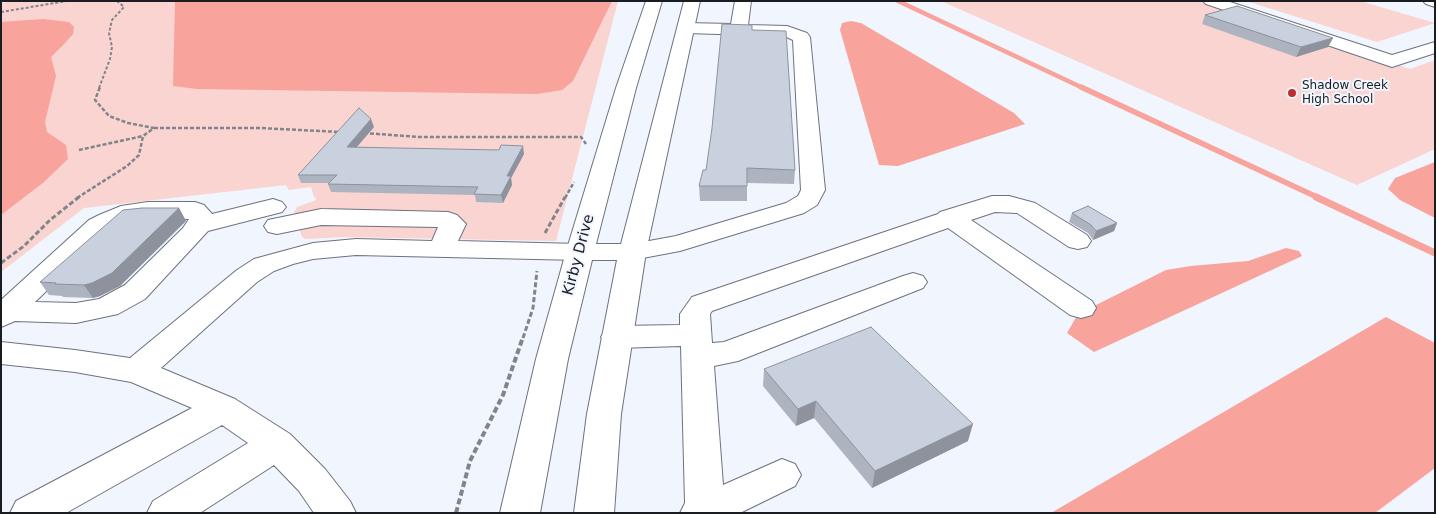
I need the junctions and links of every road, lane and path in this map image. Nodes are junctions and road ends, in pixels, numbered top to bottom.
1 (67, 1) edge
2 (117, 1) edge
3 (654, 1) edge
4 (692, 1) edge
5 (742, 1) edge
6 (1211, 1) edge
7 (1431, 1) edge
8 (1435, 2) edge
9 (1, 12) edge
10 (686, 28) junction
11 (739, 30) junction
12 (1435, 47) edge
13 (143, 136) junction
14 (79, 150) dead end
15 (273, 208) junction
16 (949, 217) junction
17 (199, 225) junction
18 (1078, 241) dead end
19 (441, 249) junction
20 (580, 252) junction
21 (632, 252) junction
22 (284, 258) junction
23 (1, 264) edge
24 (913, 282) dead end
25 (1081, 308) dead end
26 (4, 314) edge
27 (617, 337) junction
28 (697, 346) junction
29 (1, 353) edge
30 (136, 371) junction
31 (223, 408) junction
32 (277, 444) junction
33 (782, 475) dead end
34 (703, 512) edge
35 (30, 513) edge
36 (167, 513) edge
37 (336, 513) edge
38 (520, 513) edge
39 (594, 513) edge

1 - 9 path
2 - 13 path
3 - 20 main road, Kirby Drive
4 - 10 main road
5 - 11 main road
6 - 12 main road
7 - 8 main road
10 - 11 main road
10 - 21 main road
11 - 21 main road
13 - 14 path
13 - 23 path
15 - 17 main road
15 - 19 main road
15 - 22 main road
16 - 18 main road
16 - 25 main road
16 - 28 main road
17 - 26 main road
17 - 26 main road
19 - 20 main road
19 - 22 main road
20 - 21 main road
20 - 38 main road, Kirby Drive
21 - 27 main road
22 - 30 main road
24 - 28 main road
27 - 28 main road
27 - 39 main road
28 - 34 main road
29 - 30 main road
30 - 31 main road
31 - 32 main road
31 - 35 main road
32 - 36 main road
32 - 37 main road
33 - 34 main road

